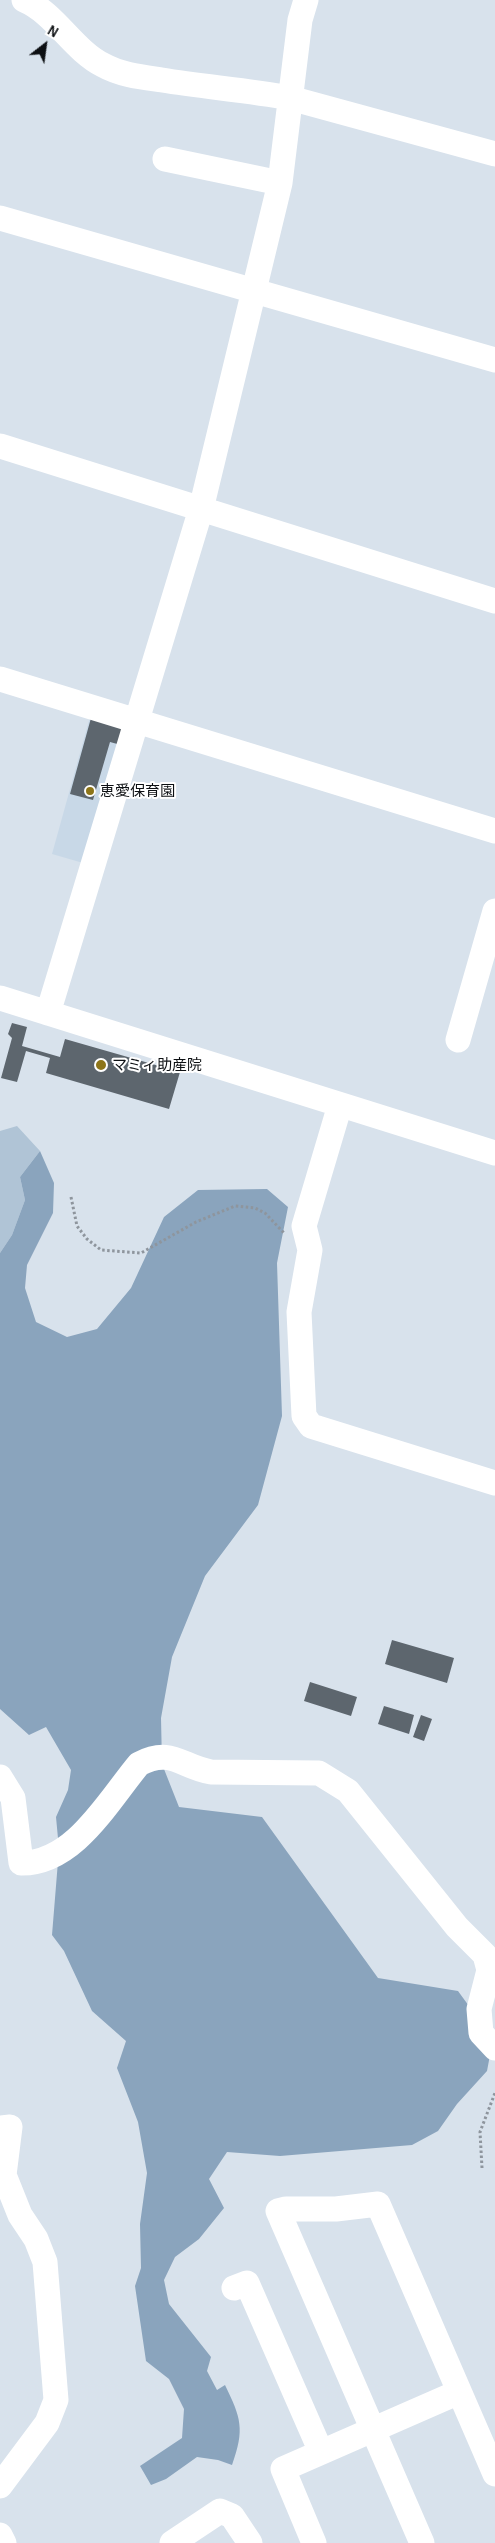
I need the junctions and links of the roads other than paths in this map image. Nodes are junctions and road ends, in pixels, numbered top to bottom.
1 (24, 0) edge
2 (306, 0) edge
3 (290, 98) junction
4 (495, 154) edge
5 (165, 159) dead end
6 (280, 183) junction
7 (0, 218) edge
8 (254, 290) junction
9 (495, 360) edge
10 (0, 446) edge
11 (201, 509) junction
12 (495, 601) edge
13 (0, 679) edge
14 (137, 721) junction
15 (495, 831) edge
16 (495, 911) edge
17 (0, 998) edge
18 (48, 1013) junction
19 (458, 1040) dead end
20 (340, 1104) junction
21 (495, 1153) edge
22 (495, 1483) edge
23 (0, 1777) edge
24 (495, 2048) edge
25 (0, 2128) edge
26 (10, 2218) edge
27 (234, 2288) dead end
28 (459, 2392) junction
29 (372, 2429) junction
30 (321, 2452) junction
31 (495, 2474) edge
32 (0, 2486) edge
33 (0, 2535) edge
34 (4, 2543) edge
35 (172, 2543) edge
36 (250, 2543) edge
37 (314, 2543) edge
38 (422, 2543) edge

1 - 3 street
2 - 3 street
3 - 4 street
3 - 6 street
5 - 6 street
6 - 8 street
7 - 8 street
8 - 9 street
8 - 11 street
10 - 11 street
11 - 12 street
11 - 14 street
13 - 14 street
14 - 15 street
14 - 18 street
16 - 19 street
17 - 18 street
18 - 20 street
20 - 21 street
20 - 22 street
23 - 24 street
25 - 26 street
26 - 32 street
27 - 30 street
28 - 29 street
28 - 29 street
28 - 31 street
29 - 30 street
29 - 38 street
30 - 37 street
33 - 34 street
35 - 36 street

